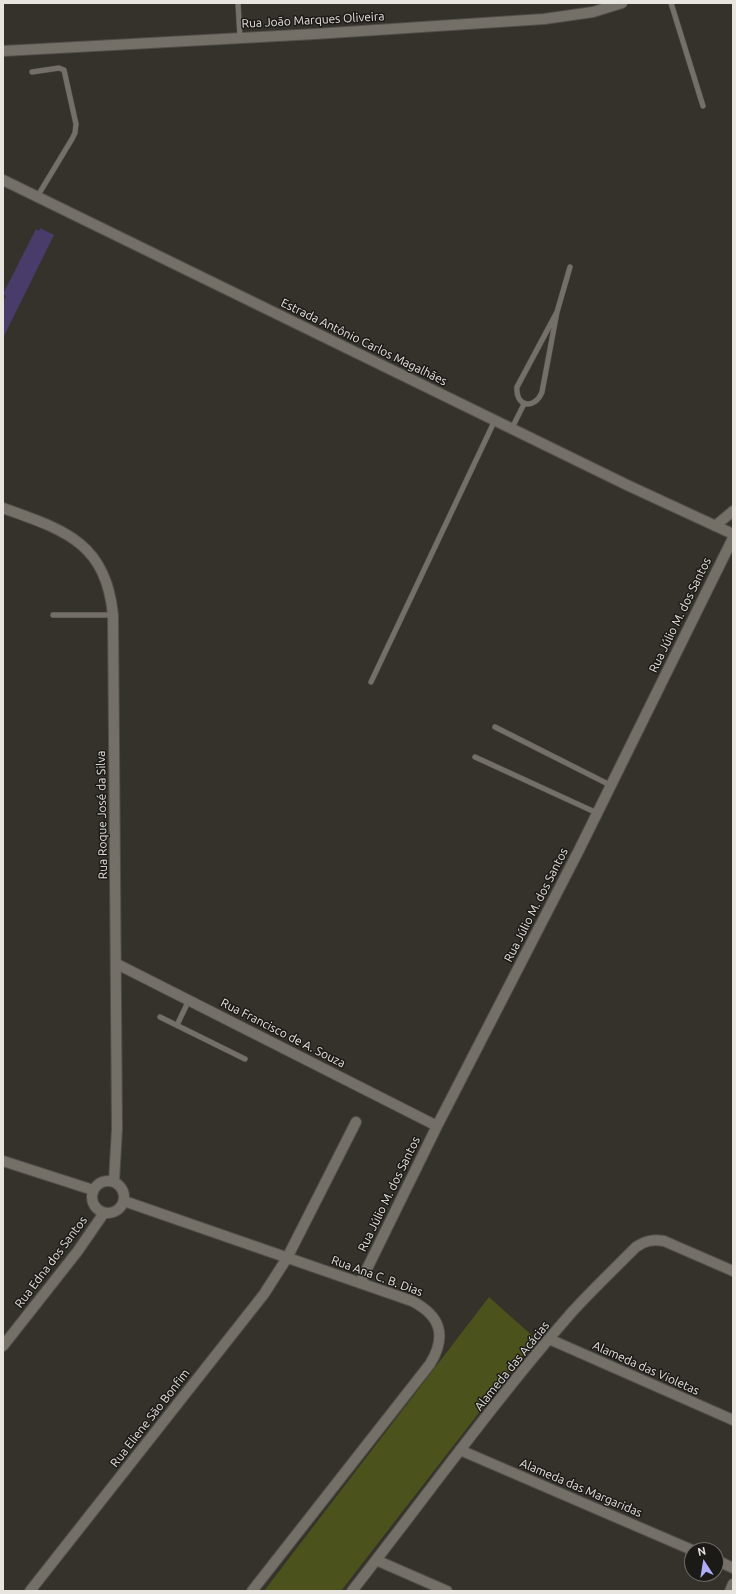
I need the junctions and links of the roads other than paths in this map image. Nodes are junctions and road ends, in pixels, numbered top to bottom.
1 (238, 3) edge
2 (620, 3) edge
3 (671, 3) edge
4 (240, 38) junction
5 (3, 51) edge
6 (32, 72) dead end
7 (703, 106) dead end
8 (3, 180) edge
9 (37, 197) junction
10 (570, 267) dead end
11 (557, 312) junction
12 (524, 404) junction
13 (495, 420) junction
14 (512, 428) junction
15 (3, 508) edge
16 (733, 511) edge
17 (715, 526) junction
18 (733, 534) edge
19 (733, 538) edge
20 (53, 615) dead end
21 (112, 615) junction
22 (371, 682) dead end
23 (495, 727) dead end
24 (475, 757) dead end
25 (610, 785) junction
26 (597, 813) junction
27 (116, 964) junction
28 (189, 1000) junction
29 (160, 1017) dead end
30 (177, 1025) junction
31 (245, 1059) dead end
32 (356, 1122) dead end
33 (437, 1126) junction
34 (3, 1161) edge
35 (114, 1181) junction
36 (93, 1190) junction
37 (124, 1201) junction
38 (104, 1213) junction
39 (287, 1258) junction
40 (733, 1270) edge
41 (360, 1283) junction
42 (549, 1339) junction
43 (3, 1346) edge
44 (733, 1420) edge
45 (460, 1450) junction
46 (684, 1547) edge
47 (376, 1560) junction
48 (733, 1584) edge
49 (30, 1591) edge
50 (252, 1591) edge
51 (352, 1591) edge
52 (448, 1591) edge
53 (730, 1591) edge

1 - 4 lane
2 - 4 street, Rua João Marques Oliveira
3 - 7 lane
4 - 5 street, Rua João Marques Oliveira
6 - 9 lane
8 - 9 street, Estrada Antônio Carlos Magalhães
9 - 13 street, Estrada Antônio Carlos Magalhães
10 - 11 lane
11 - 12 lane
11 - 12 lane
12 - 14 lane
13 - 14 street, Estrada Antônio Carlos Magalhães
13 - 22 lane
14 - 17 street, Estrada Antônio Carlos Magalhães
15 - 21 street, Rua Roque José da Silva
16 - 17 street
17 - 18 street, Estrada Antônio Carlos Magalhães
19 - 25 street, Rua Júlio M. dos Santos
20 - 21 lane
21 - 27 street, Rua Roque José da Silva
23 - 25 lane
24 - 26 lane
25 - 26 street, Rua Júlio M. dos Santos
26 - 33 street, Rua Júlio M. dos Santos
27 - 28 street, Rua Francisco de A. Souza
27 - 35 street, Rua Roque José da Silva
28 - 30 lane
28 - 33 street, Rua Francisco de A. Souza
29 - 30 lane
30 - 31 lane
32 - 39 street, Rua Eliene São Bonfim
33 - 41 street, Rua Júlio M. dos Santos
34 - 36 street
35 - 36 street
35 - 37 street
36 - 38 street
37 - 38 street
37 - 39 street, Rua Ana C. B. Dias
38 - 43 street, Rua Edna dos Santos
39 - 41 street, Rua Ana C. B. Dias
39 - 49 street, Rua Eliene São Bonfim
40 - 42 street, Alameda das Acácias
41 - 50 street, Rua Ana C. B. Dias
42 - 44 street, Alameda das Violetas
42 - 45 street, Alameda das Acácias
45 - 46 street, Alameda das Margaridas
45 - 47 street, Alameda das Acácias
47 - 51 street, Alameda das Acácias
47 - 52 street
48 - 53 street

